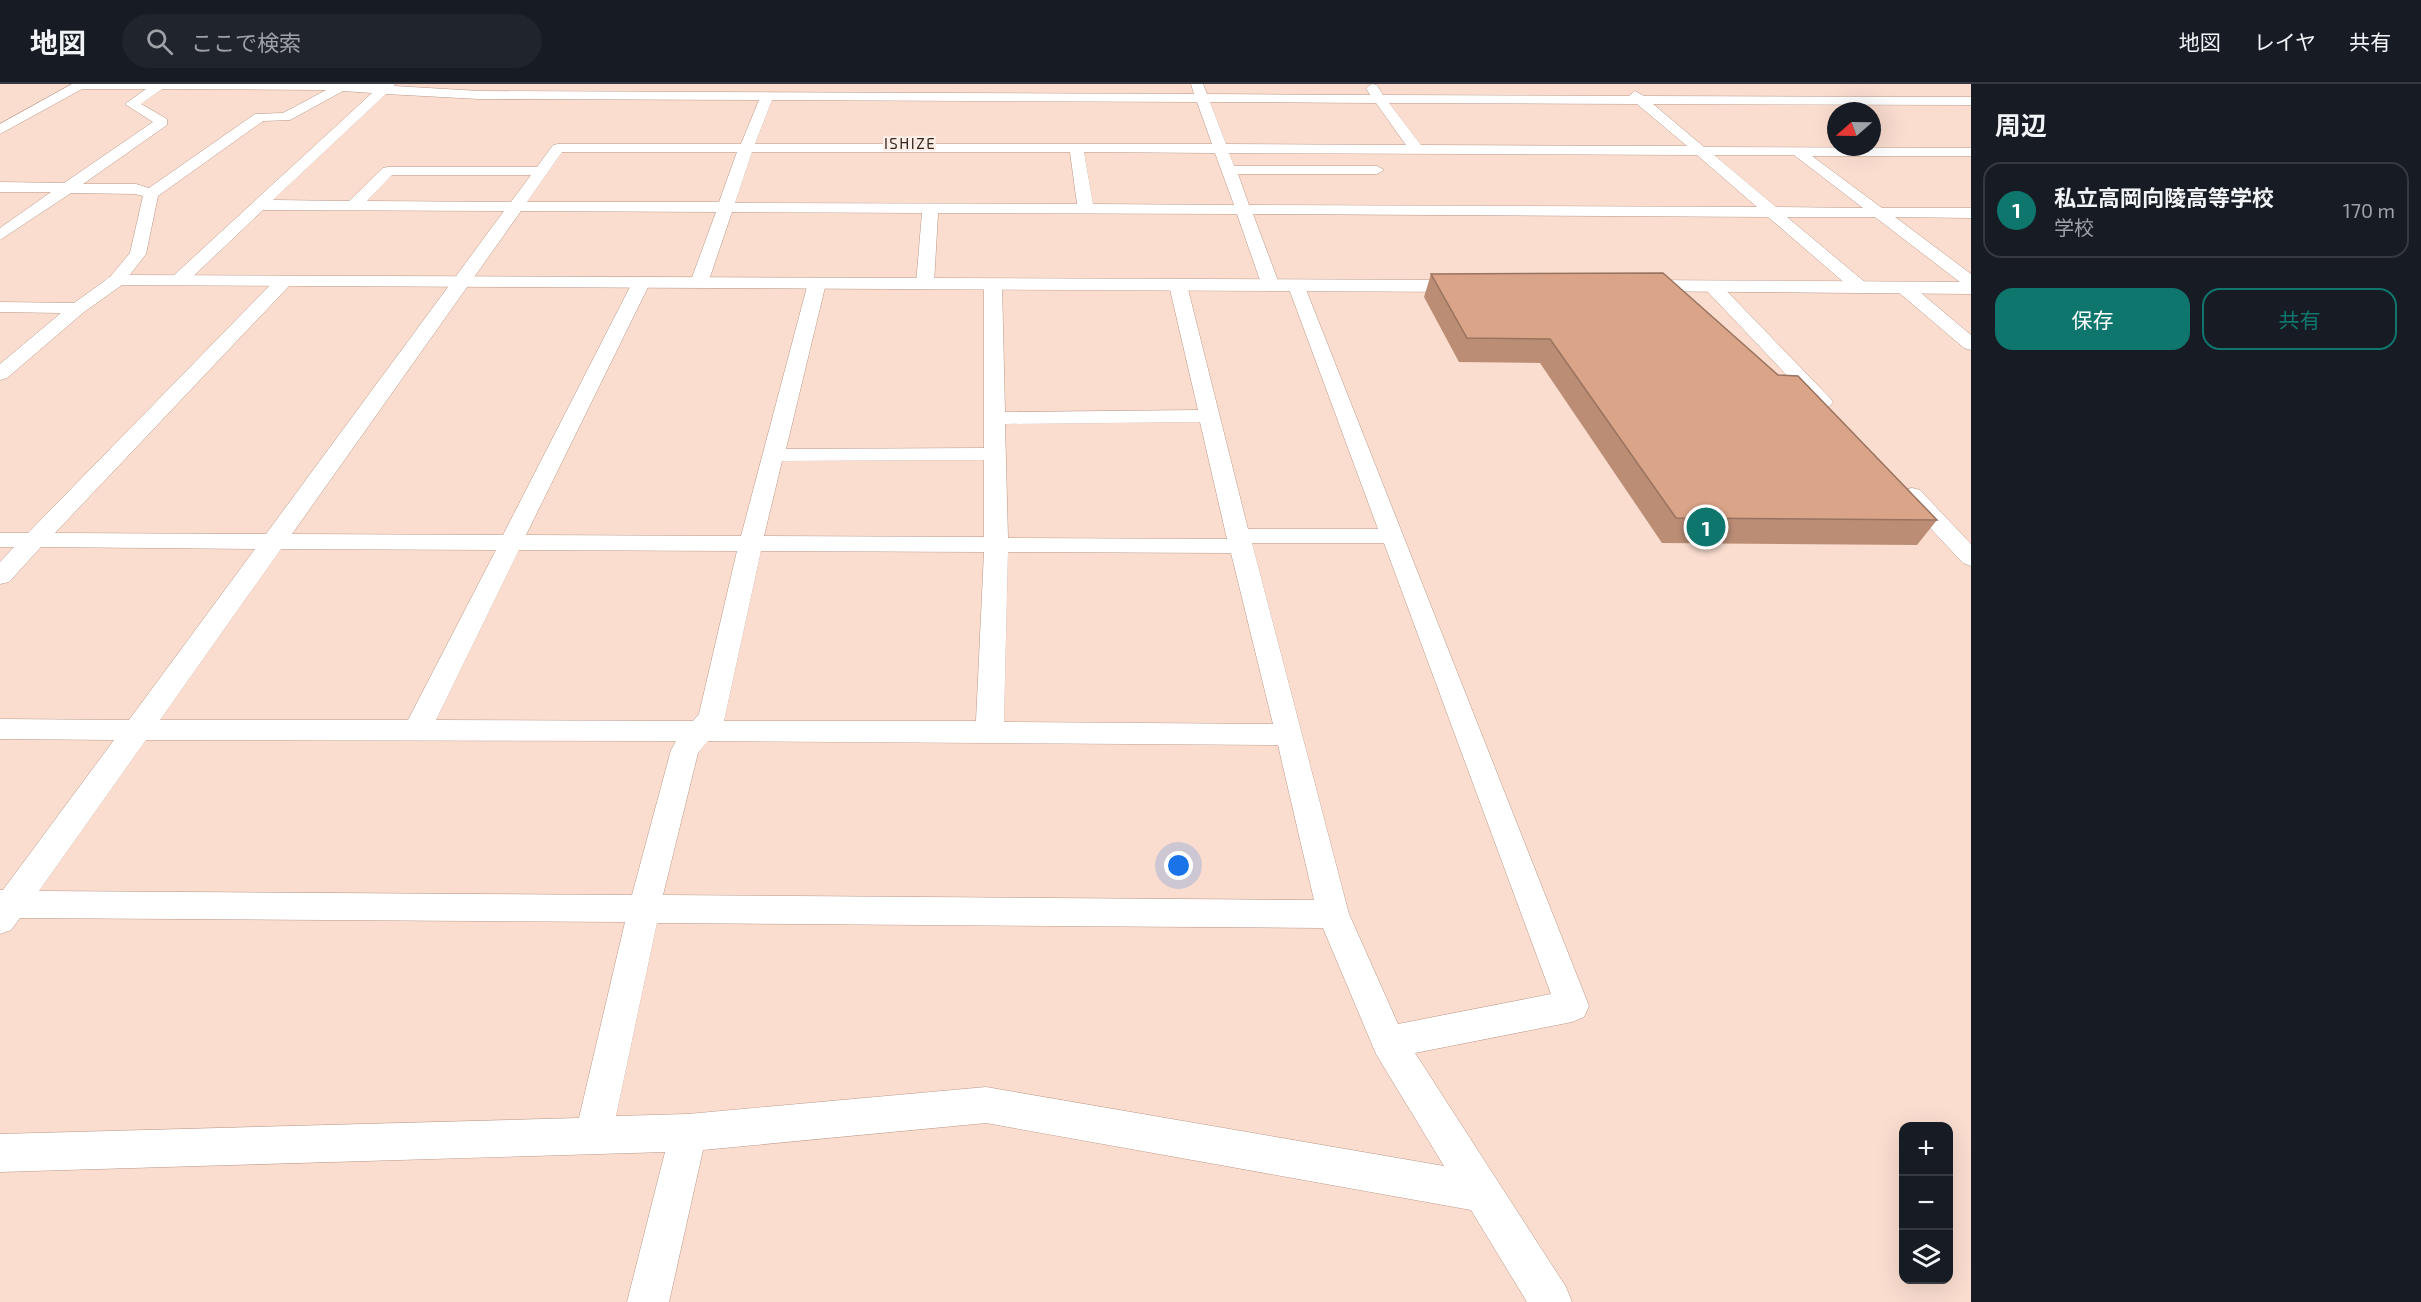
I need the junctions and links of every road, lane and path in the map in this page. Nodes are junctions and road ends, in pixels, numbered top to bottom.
1 (80, 84) edge
2 (160, 84) edge
3 (298, 84) edge
4 (491, 84) edge
5 (1032, 84) edge
6 (1197, 84) edge
7 (1369, 84) edge
8 (1534, 84) edge
9 (1623, 84) edge
10 (385, 87) edge
11 (340, 88) junction
12 (689, 90) edge
13 (479, 95) junction
14 (767, 97) junction
15 (1033, 99) junction
16 (1203, 99) junction
17 (1379, 100) junction
18 (1551, 100) junction
19 (1642, 100) junction
20 (1971, 101) edge
21 (0, 130) edge
22 (746, 148) junction
23 (1076, 148) junction
24 (1221, 149) junction
25 (1417, 150) junction
26 (1699, 151) junction
27 (1797, 151) junction
28 (1971, 152) edge
29 (1229, 170) junction
30 (1377, 170) dead end
31 (543, 171) junction
32 (0, 187) edge
33 (65, 189) junction
34 (151, 194) junction
35 (261, 205) junction
36 (352, 207) junction
37 (518, 208) junction
38 (725, 208) junction
39 (930, 209) junction
40 (1086, 209) junction
41 (1246, 211) junction
42 (1772, 212) junction
43 (1878, 212) junction
44 (1971, 213) edge
45 (0, 235) edge
46 (116, 281) junction
47 (178, 281) junction
48 (283, 282) junction
49 (464, 282) junction
50 (1971, 282) edge
51 (641, 283) junction
52 (699, 283) junction
53 (817, 283) junction
54 (925, 284) junction
55 (993, 284) junction
56 (1178, 285) junction
57 (1284, 286) junction
58 (1486, 286) edge
59 (1617, 286) edge
60 (1712, 286) junction
61 (1860, 287) junction
62 (1903, 287) junction
63 (1971, 288) edge
64 (0, 307) edge
65 (78, 308) junction
66 (1971, 344) edge
67 (0, 374) edge
68 (1833, 413) edge
69 (1209, 416) junction
70 (996, 418) junction
71 (996, 454) junction
72 (773, 455) junction
73 (1898, 481) edge
74 (1392, 536) junction
75 (0, 540) edge
76 (34, 540) junction
77 (276, 541) junction
78 (1239, 541) junction
79 (513, 542) junction
80 (751, 543) junction
81 (996, 546) junction
82 (1971, 558) edge
83 (0, 576) edge
84 (0, 729) edge
85 (138, 730) junction
86 (990, 730) junction
87 (416, 732) junction
88 (701, 732) junction
89 (1290, 735) junction
90 (644, 909) junction
91 (4, 910) edge
92 (1333, 914) junction
93 (1388, 1042) junction
94 (688, 1133) junction
95 (594, 1134) junction
96 (0, 1153) edge
97 (1481, 1192) junction
98 (648, 1302) edge
99 (1551, 1302) edge

1 - 2 street
1 - 21 street
2 - 3 street
2 - 33 street
3 - 11 street
4 - 13 street
5 - 15 street
6 - 16 street
7 - 17 street
8 - 18 street
9 - 19 street
10 - 11 street
10 - 13 street
10 - 35 street
11 - 34 street
12 - 13 street
12 - 14 street
14 - 15 street
14 - 22 street
15 - 16 street
16 - 17 street
16 - 24 street
17 - 18 street
17 - 25 street
18 - 19 street
19 - 20 street
19 - 26 street
22 - 23 street
22 - 31 street
22 - 38 street
23 - 24 street
23 - 40 street
24 - 25 street
24 - 29 street
25 - 26 street
26 - 27 street
26 - 42 street
27 - 28 street
27 - 43 street
29 - 30 street
29 - 41 street
31 - 36 street
31 - 37 street
32 - 33 street
33 - 34 street
33 - 45 street
34 - 46 street
35 - 36 street
35 - 47 street
36 - 37 street
37 - 38 street
37 - 49 street
38 - 39 street
38 - 52 street
39 - 40 street
39 - 54 street
40 - 41 street
41 - 42 street
41 - 57 street
42 - 43 street
42 - 61 street
43 - 44 street
43 - 50 street
46 - 47 street
46 - 65 street
47 - 48 street
48 - 49 street
48 - 76 street
49 - 51 street
49 - 77 street
51 - 52 street
51 - 79 street
52 - 53 street
53 - 54 street
53 - 72 street
54 - 55 street
55 - 56 street
55 - 70 street
56 - 57 street
56 - 69 street
57 - 58 street
57 - 74 street
59 - 60 street
60 - 61 street
60 - 68 street
61 - 62 street
62 - 63 street
62 - 66 street
64 - 65 street
65 - 67 street
69 - 70 street
69 - 78 street
70 - 71 street
71 - 72 street
71 - 81 street
72 - 80 street
73 - 82 street
74 - 78 street
74 - 93 street
75 - 76 street
76 - 77 street
76 - 83 street
77 - 79 street
77 - 85 street
78 - 81 street
78 - 89 street
79 - 80 street
79 - 87 street
80 - 81 street
80 - 88 street
81 - 86 street
84 - 85 street
85 - 87 street
85 - 91 street
86 - 88 street
86 - 89 street
87 - 88 street
88 - 90 street
89 - 92 street
90 - 91 street
90 - 92 street
90 - 95 street
92 - 93 street
93 - 97 street
94 - 95 street
94 - 97 street
94 - 98 street
95 - 96 street
97 - 99 street

